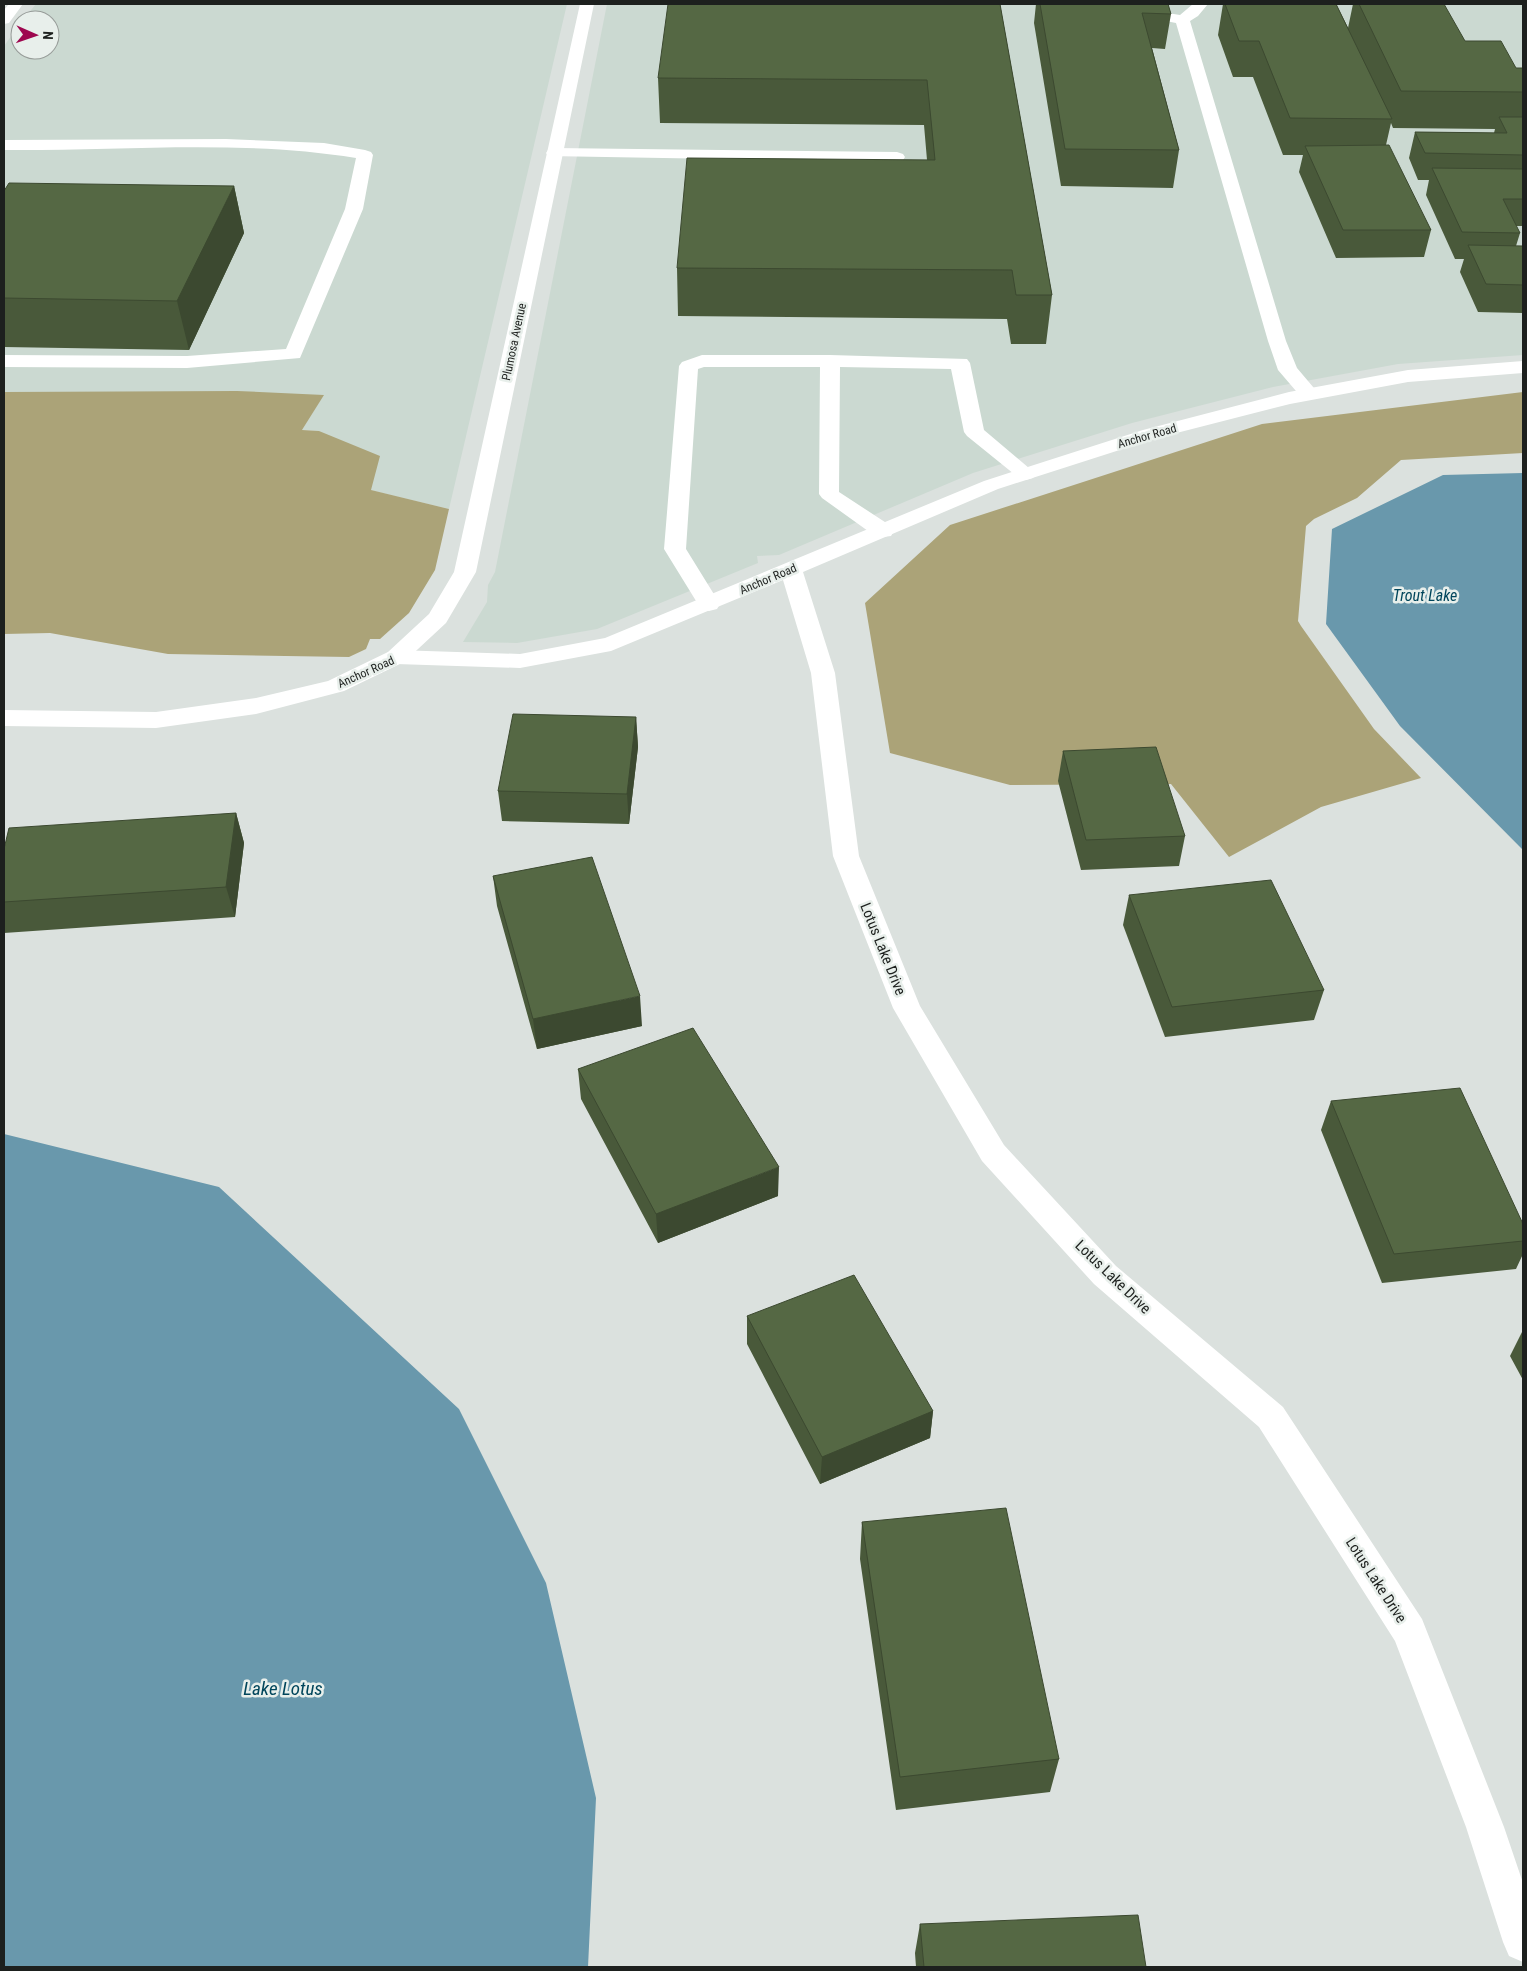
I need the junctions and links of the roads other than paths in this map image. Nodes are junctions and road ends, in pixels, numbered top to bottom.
1 (587, 4) edge
2 (1139, 4) edge
3 (1201, 4) edge
4 (1182, 20) junction
5 (4, 145) edge
6 (554, 153) junction
7 (897, 157) dead end
8 (4, 361) edge
9 (830, 361) junction
10 (1523, 367) edge
11 (1309, 394) junction
12 (1026, 474) junction
13 (883, 531) junction
14 (791, 570) junction
15 (709, 604) junction
16 (396, 657) junction
17 (4, 718) edge
18 (1523, 1942) edge

1 - 6 street, Plumosa Avenue
2 - 4 street
3 - 4 street
4 - 11 street
5 - 8 street
6 - 7 street
6 - 16 street, Plumosa Avenue
9 - 12 street
9 - 13 street
9 - 15 street
10 - 11 street, Anchor Road
11 - 12 street, Anchor Road
12 - 13 street, Anchor Road
13 - 14 street, Anchor Road
14 - 15 street, Anchor Road
14 - 18 street, Lotus Lake Drive
15 - 16 street, Anchor Road
16 - 17 street, Anchor Road

